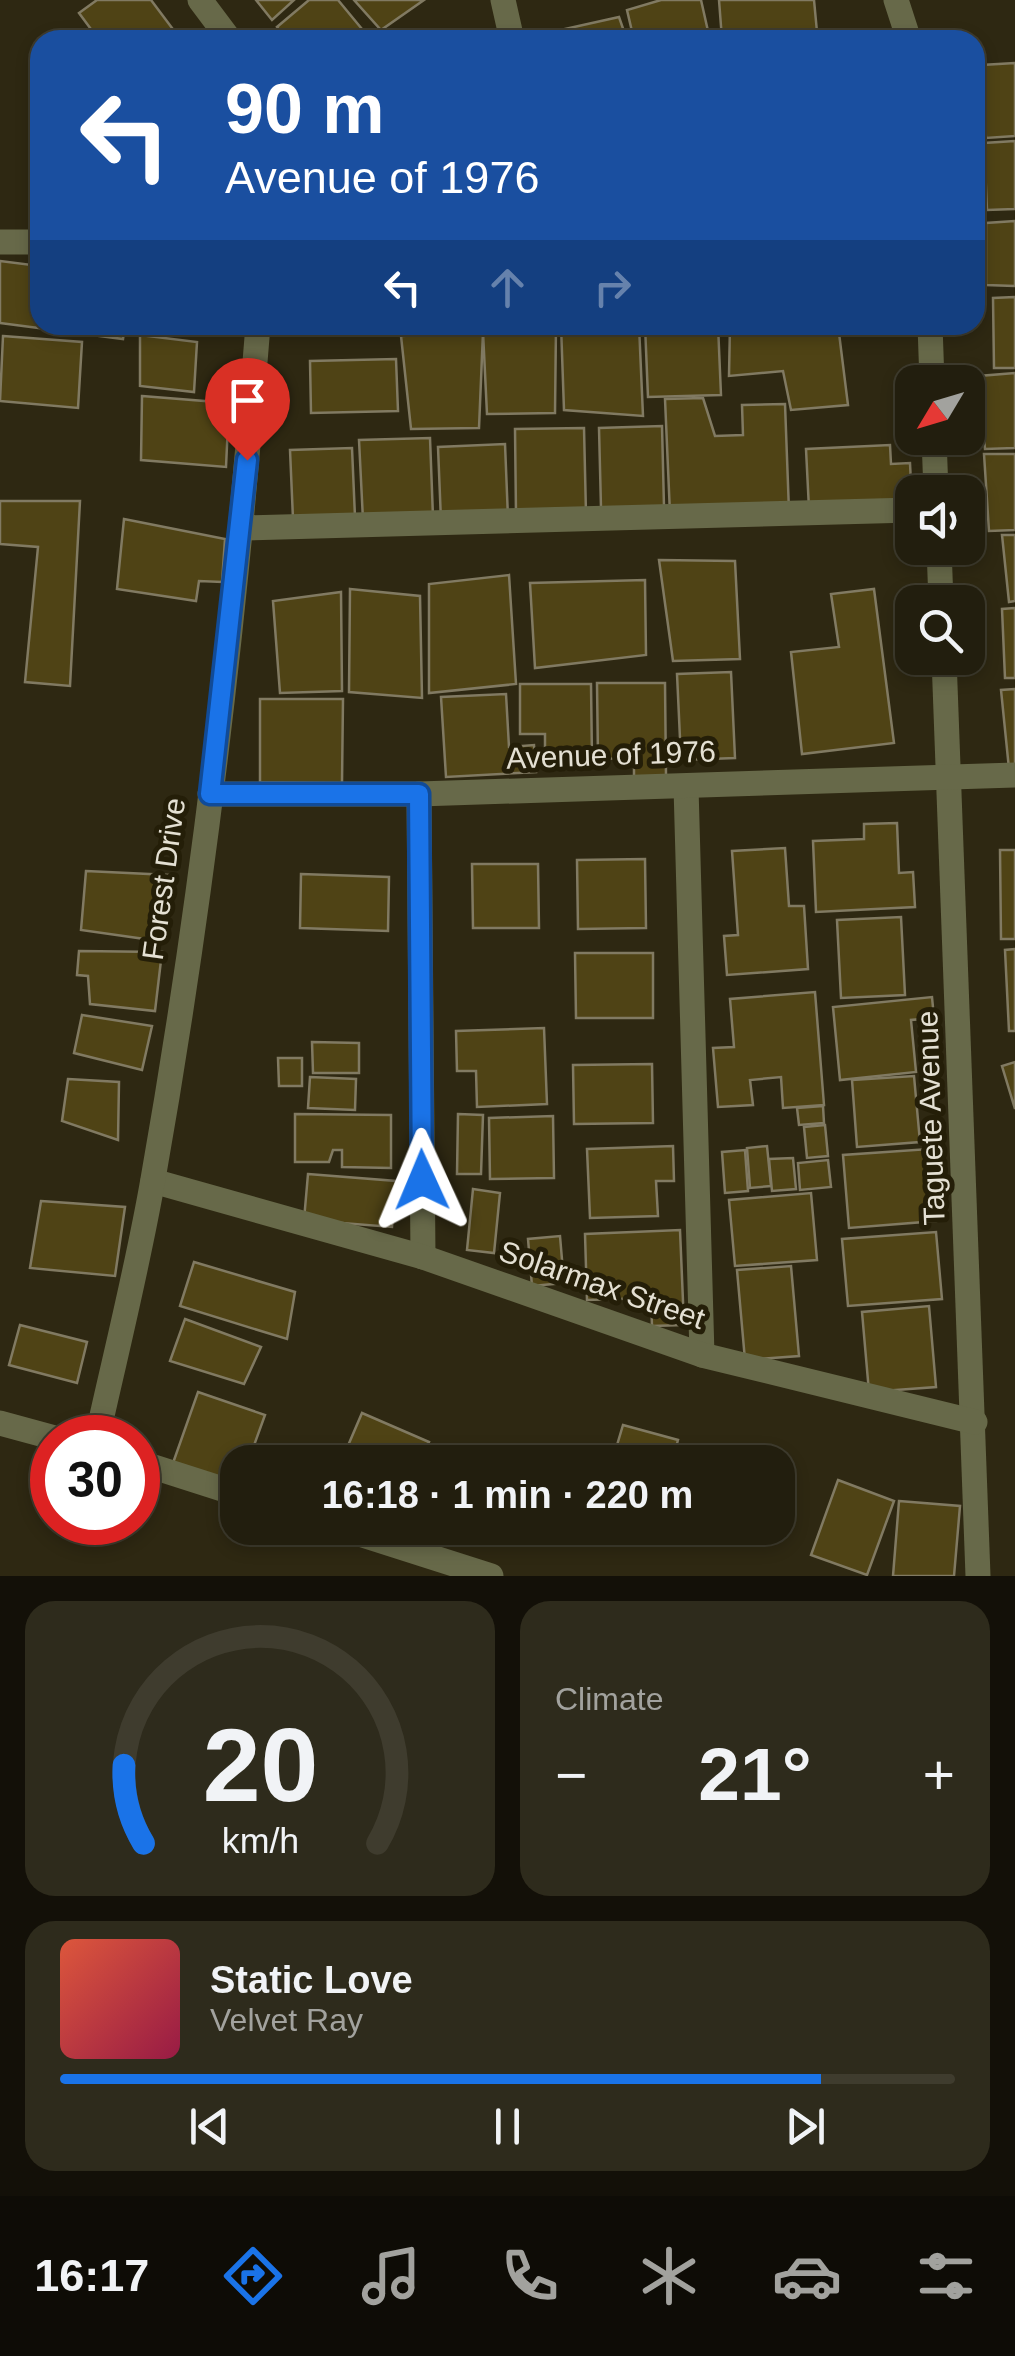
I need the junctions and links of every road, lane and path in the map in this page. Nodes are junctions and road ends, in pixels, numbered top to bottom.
1 (200, 0) edge
2 (503, 0) edge
3 (896, 0) edge
4 (222, 30) edge
5 (510, 30) edge
6 (906, 30) edge
7 (0, 242) edge
8 (30, 242) edge
9 (257, 335) edge
10 (930, 335) edge
11 (931, 365) edge
12 (895, 510) edge
13 (242, 528) junction
14 (945, 675) edge
15 (1015, 775) edge
16 (950, 779) junction
17 (686, 787) junction
18 (210, 794) junction
19 (419, 794) junction
20 (153, 1180) junction
21 (423, 1258) junction
22 (702, 1355) junction
23 (102, 1415) edge
24 (976, 1422) junction
25 (0, 1423) edge
26 (30, 1431) edge
27 (160, 1469) edge
28 (220, 1488) edge
29 (394, 1545) edge
30 (491, 1576) edge
31 (978, 1576) edge

1 - 4 street
2 - 5 street
3 - 6 street
7 - 8 street
9 - 13 street, Forest Drive
10 - 11 street
12 - 13 street
13 - 18 street, Forest Drive
14 - 16 street, Taguete Avenue
15 - 16 street, Avenue of 1976
16 - 17 street, Avenue of 1976
16 - 24 street, Taguete Avenue
17 - 19 street, Avenue of 1976
17 - 22 street
18 - 19 street, Avenue of 1976
18 - 20 street, Forest Drive
19 - 21 street
20 - 21 street, Solarmax Street
20 - 23 street, Forest Drive
21 - 22 street, Solarmax Street
22 - 24 street, Solarmax Street
24 - 31 street, Taguete Avenue
25 - 26 street
27 - 28 street
29 - 30 street

